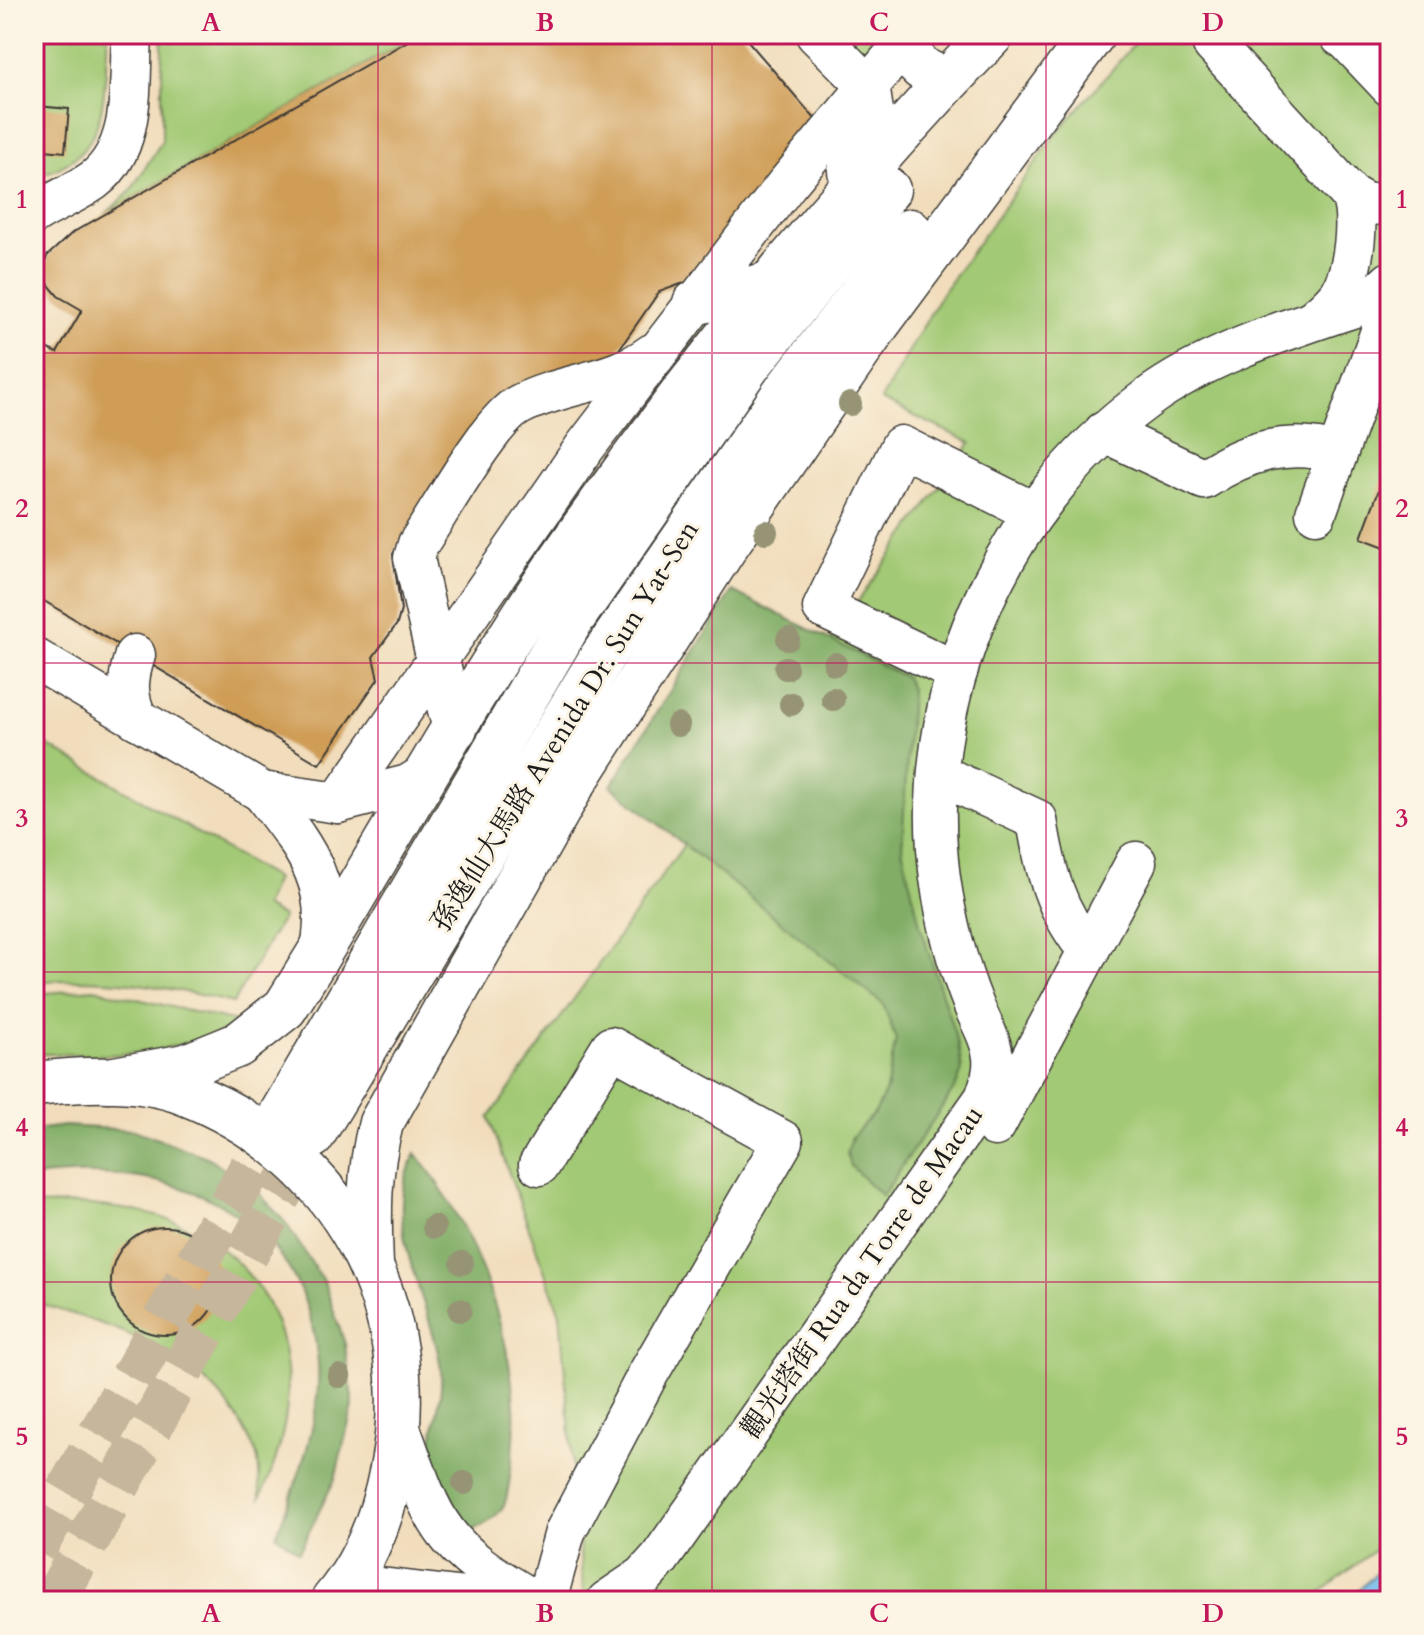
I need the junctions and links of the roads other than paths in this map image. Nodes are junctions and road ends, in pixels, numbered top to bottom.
1 (132, 34) edge
2 (816, 34) edge
3 (992, 34) edge
4 (1020, 34) edge
5 (1081, 34) edge
6 (1093, 34) edge
7 (1210, 34) edge
8 (1342, 34) edge
9 (909, 38) edge
10 (948, 79) junction
11 (867, 85) junction
12 (1390, 86) edge
13 (1351, 195) junction
14 (1390, 206) edge
15 (36, 211) edge
16 (816, 228) junction
17 (1390, 282) edge
18 (765, 285) junction
19 (695, 303) junction
20 (1390, 306) edge
21 (1311, 321) junction
22 (663, 345) junction
23 (1104, 432) junction
24 (1337, 453) junction
25 (1033, 512) junction
26 (1316, 513) dead end
27 (34, 658) edge
28 (437, 661) junction
29 (957, 672) junction
30 (80, 685) junction
31 (137, 719) junction
32 (455, 728) junction
33 (426, 774) junction
34 (938, 774) junction
35 (262, 792) junction
36 (338, 803) junction
37 (1136, 862) dead end
38 (1089, 951) junction
39 (320, 953) junction
40 (109, 1080) junction
41 (34, 1084) edge
42 (539, 1165) dead end
43 (873, 1256) junction
44 (371, 1265) junction
45 (400, 1428) junction
46 (340, 1593) edge
47 (620, 1597) edge
48 (444, 1598) edge
49 (491, 1601) edge
50 (535, 1601) edge
51 (546, 1601) edge

1 - 15 street
2 - 11 street
3 - 10 main road
4 - 5 main road, 孫逸仙大馬路 Avenida Dr. Sun Yat-Sen
6 - 44 main road
7 - 13 street
8 - 12 street
9 - 10 main road
9 - 11 street
10 - 16 main road
11 - 16 main road
11 - 19 street
13 - 14 street
13 - 21 street
16 - 18 main road
17 - 21 street, 觀光塔街 Rua da Torre de Macau
18 - 19 main road
18 - 32 main road
19 - 22 street
20 - 24 street
21 - 23 street, 觀光塔街 Rua da Torre de Macau
22 - 28 street
22 - 28 street
23 - 24 street
23 - 25 street, 觀光塔街 Rua da Torre de Macau
24 - 26 street
25 - 29 street, 觀光塔街 Rua da Torre de Macau
25 - 29 street
27 - 30 street
28 - 32 main road
28 - 36 street
29 - 34 street, 觀光塔街 Rua da Torre de Macau
30 - 31 street
30 - 31 street
31 - 35 street
32 - 33 main road
33 - 36 street
33 - 39 main road
34 - 38 street
34 - 43 street, 觀光塔街 Rua da Torre de Macau
35 - 36 street
35 - 39 street
37 - 38 street
38 - 43 street
39 - 40 main road
40 - 41 main road
40 - 44 main road
42 - 51 street
43 - 47 street, 觀光塔街 Rua da Torre de Macau
44 - 45 main road
45 - 46 main road
45 - 50 street
46 - 48 street
48 - 49 street

